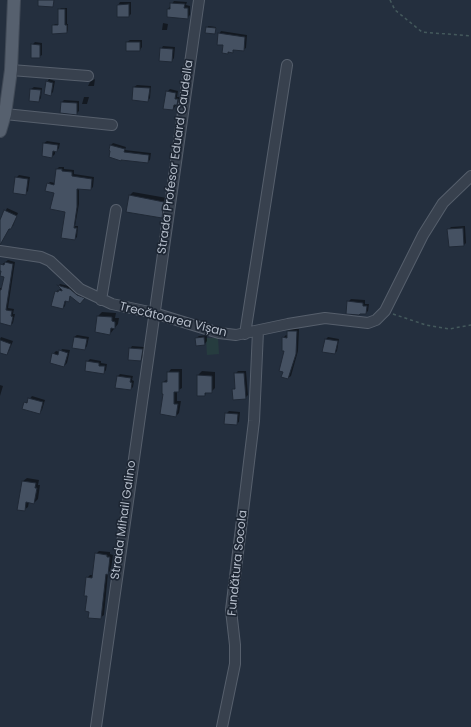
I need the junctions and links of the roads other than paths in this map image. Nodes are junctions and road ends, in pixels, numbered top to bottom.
1 (14, 0) edge
2 (199, 0) edge
3 (287, 65) dead end
4 (11, 70) junction
5 (88, 76) dead end
6 (5, 114) junction
7 (112, 124) dead end
8 (0, 131) edge
9 (471, 176) edge
10 (116, 210) dead end
11 (0, 251) edge
12 (101, 300) junction
13 (154, 313) junction
14 (258, 331) junction
15 (245, 334) junction
16 (96, 727) edge
17 (222, 727) edge

1 - 4 main road
2 - 13 street, Strada Profesor Eduard Caudella
3 - 15 street
4 - 5 street
4 - 6 main road
6 - 7 street
6 - 8 main road
9 - 14 street, Trecătoarea Vișan
10 - 12 street
11 - 12 street, Trecătoarea Vișan
12 - 13 street, Trecătoarea Vișan
13 - 15 street, Trecătoarea Vișan
13 - 16 street, Strada Mihail Galino
14 - 15 street, Trecătoarea Vișan
14 - 17 street, Fundătura Socola

